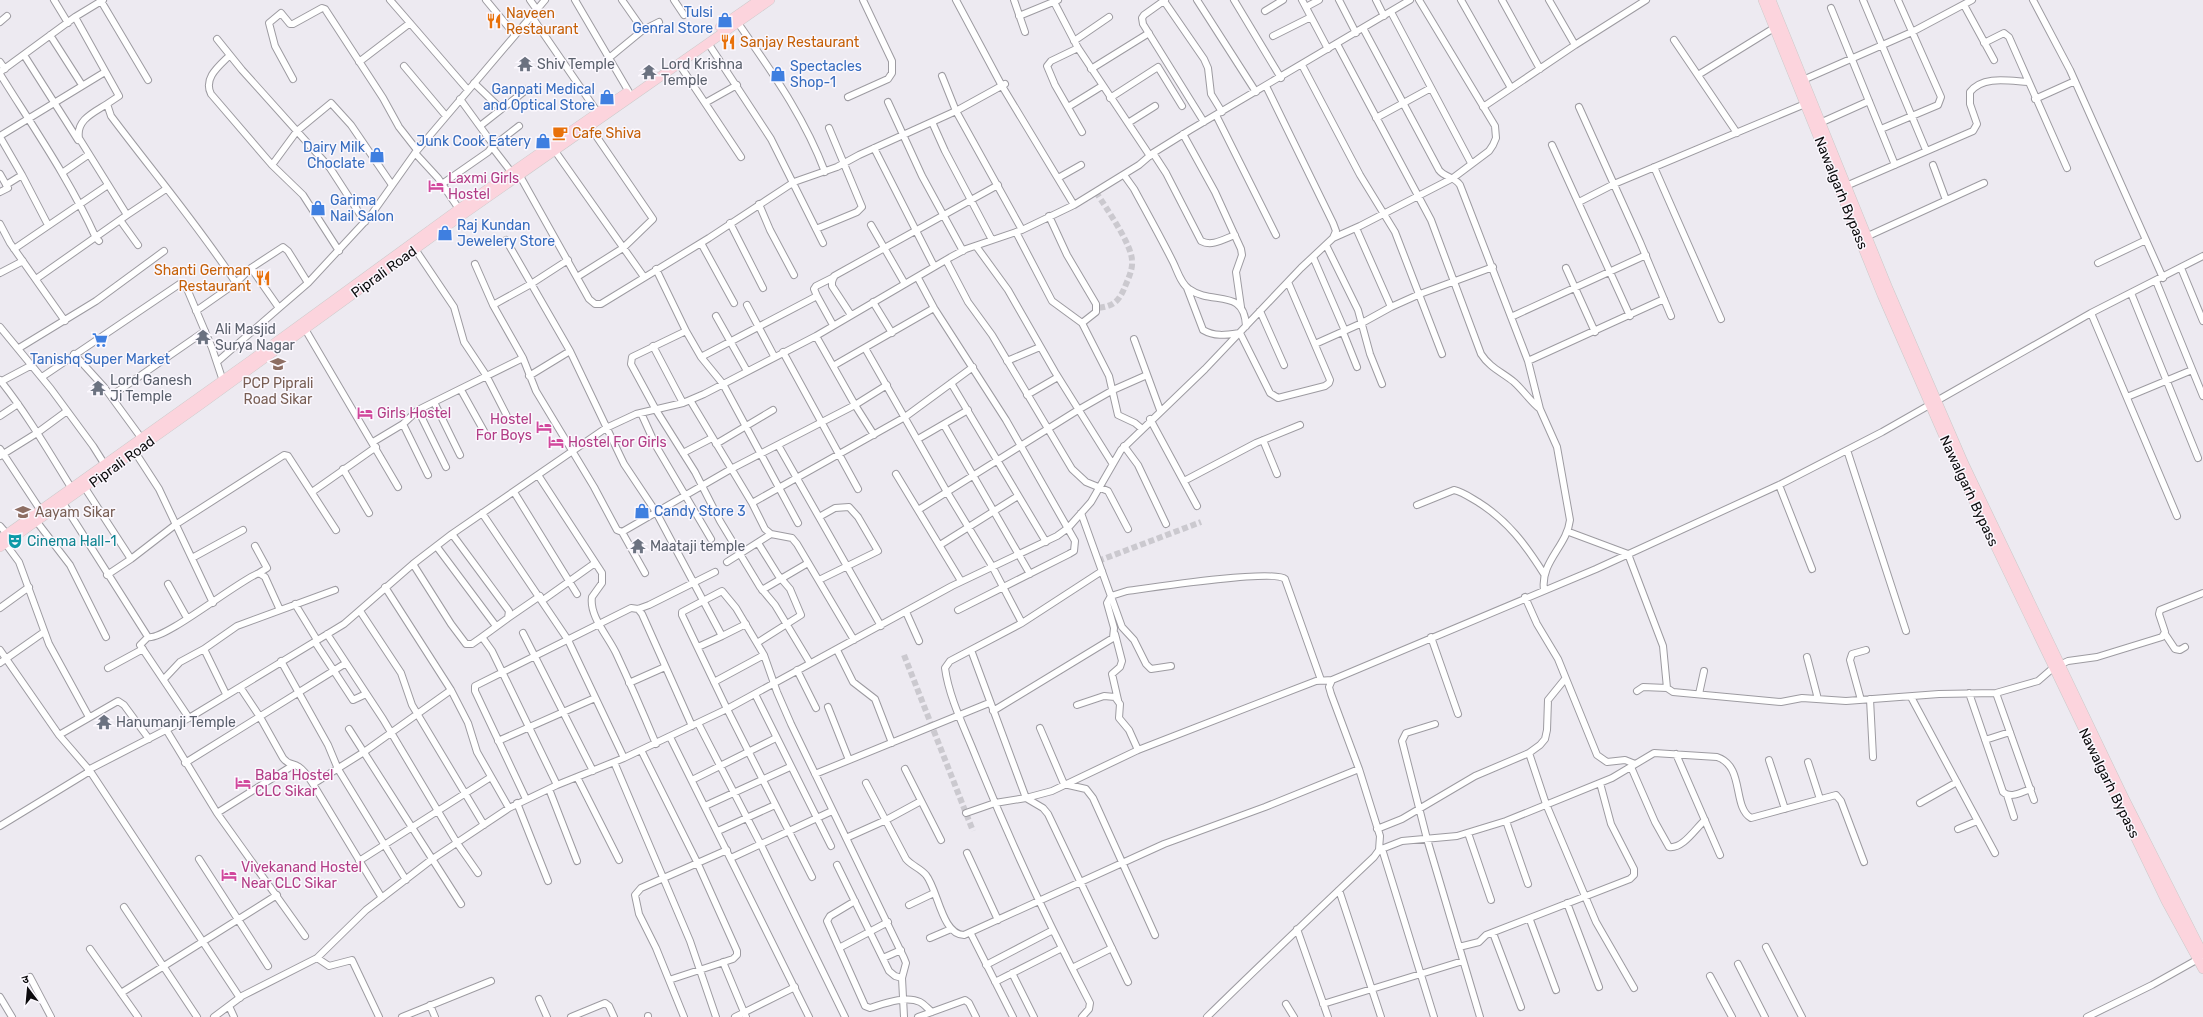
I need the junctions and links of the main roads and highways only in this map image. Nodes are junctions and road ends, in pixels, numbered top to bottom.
1 (759, 0) edge
2 (770, 0) edge
3 (1763, 0) edge
4 (1771, 0) edge
5 (516, 175) junction
6 (1933, 402) junction
7 (3, 541) edge
8 (2201, 956) edge
9 (2203, 969) edge

1 - 5 main road
2 - 5 main road, Piprali Road
3 - 6 main road, Nawalgarh Bypass
4 - 6 main road, Nawalgarh Bypass
5 - 7 main road
5 - 7 main road, Piprali Road
6 - 8 main road, Nawalgarh Bypass
8 - 9 main road, Nawalgarh Bypass

